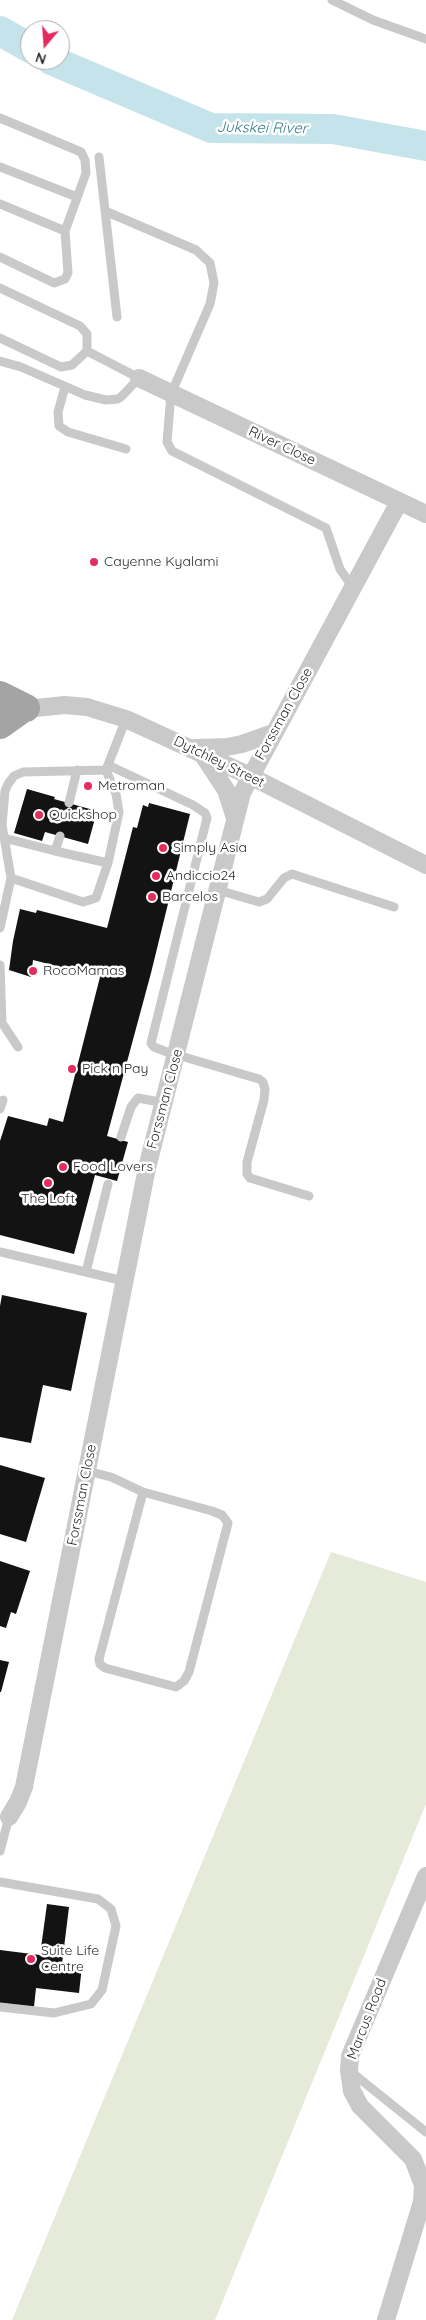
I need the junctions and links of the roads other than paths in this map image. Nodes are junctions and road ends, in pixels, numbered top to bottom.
1 (332, 0) edge
2 (426, 39) edge
3 (0, 118) edge
4 (99, 156) dead end
5 (0, 166) edge
6 (77, 197) junction
7 (0, 204) edge
8 (105, 211) junction
9 (65, 231) junction
10 (0, 257) edge
11 (0, 288) edge
12 (118, 317) dead end
13 (0, 338) edge
14 (87, 351) junction
15 (0, 362) edge
16 (139, 378) junction
17 (65, 387) junction
18 (171, 394) junction
19 (126, 449) dead end
20 (399, 502) junction
21 (426, 514) edge
22 (353, 588) junction
23 (0, 695) edge
24 (17, 710) edge
25 (126, 719) junction
26 (0, 725) edge
27 (273, 733) junction
28 (196, 750) junction
29 (107, 768) junction
30 (77, 770) junction
31 (250, 776) junction
32 (69, 803) dead end
33 (235, 818) junction
34 (60, 836) dead end
35 (4, 838) junction
36 (55, 851) junction
37 (108, 863) junction
38 (426, 865) edge
39 (11, 878) junction
40 (218, 890) junction
41 (394, 907) dead end
42 (0, 928) edge
43 (0, 965) edge
44 (18, 1047) dead end
45 (177, 1055) junction
46 (165, 1103) junction
47 (121, 1137) dead end
48 (108, 1184) dead end
49 (309, 1196) dead end
50 (0, 1252) edge
51 (86, 1272) junction
52 (124, 1281) junction
53 (87, 1471) junction
54 (143, 1492) junction
55 (4, 1820) edge
56 (0, 1851) edge
57 (426, 1876) edge
58 (0, 1882) edge
59 (0, 2007) edge
60 (349, 2070) junction
61 (426, 2132) edge
62 (386, 2320) edge

1 - 2 lane
3 - 6 lane
4 - 8 lane
5 - 6 lane
6 - 9 lane
7 - 9 lane
8 - 12 lane
8 - 18 lane
9 - 10 lane
11 - 14 lane
13 - 14 lane
14 - 16 lane
15 - 17 lane
16 - 17 lane
16 - 18 street, River Close
17 - 19 lane
18 - 20 street, River Close
18 - 22 lane
20 - 21 street, River Close
20 - 22 street, Forssman Close
22 - 27 street, Forssman Close
23 - 24 main road
24 - 25 street, Dytchley Street
24 - 26 main road
25 - 28 street, Dytchley Street
25 - 29 lane
27 - 28 street
27 - 31 street, Forssman Close
28 - 31 street, Dytchley Street
28 - 33 street
29 - 30 lane
29 - 37 lane
29 - 45 lane
30 - 32 lane
30 - 35 lane
31 - 33 street, Forssman Close
31 - 38 street, Dytchley Street
33 - 40 street, Forssman Close
34 - 36 lane
35 - 36 lane
35 - 39 lane
36 - 37 lane
37 - 39 lane
39 - 42 lane
40 - 41 lane
40 - 45 street, Forssman Close
43 - 44 lane
45 - 46 street, Forssman Close
45 - 49 lane
46 - 47 lane
46 - 52 street, Forssman Close
48 - 51 lane
50 - 51 lane
51 - 52 lane
52 - 53 street, Forssman Close
53 - 54 lane
53 - 55 street, Forssman Close
54 - 54 lane
55 - 56 lane
57 - 60 street, Marcus Road
58 - 59 lane
60 - 61 lane
60 - 62 street, Marcus Road

